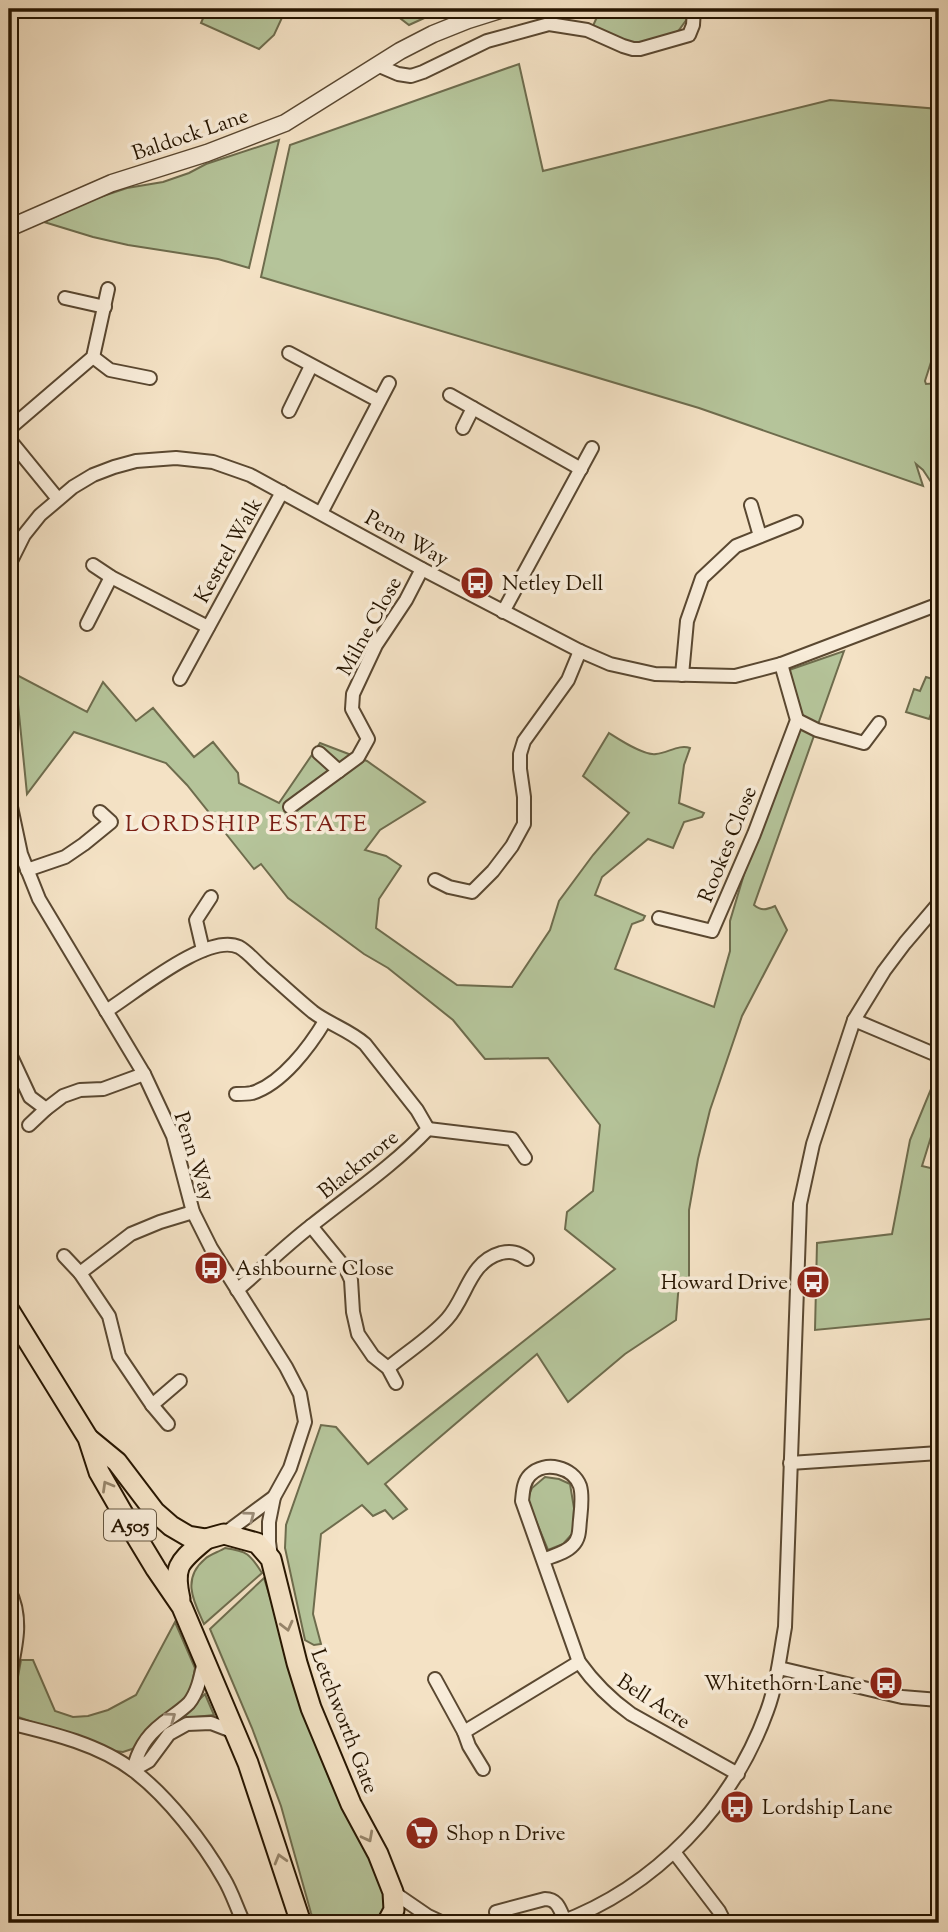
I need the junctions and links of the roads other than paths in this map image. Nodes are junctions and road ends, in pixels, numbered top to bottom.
1 (503, 9) edge
2 (694, 9) edge
3 (377, 65) junction
4 (9, 228) edge
5 (108, 289) dead end
6 (65, 298) dead end
7 (105, 307) junction
8 (289, 353) dead end
9 (93, 357) junction
10 (312, 366) junction
11 (150, 378) dead end
12 (389, 383) dead end
13 (450, 395) dead end
14 (379, 401) junction
15 (473, 408) junction
16 (289, 411) dead end
17 (463, 428) dead end
18 (9, 429) edge
19 (9, 439) edge
20 (592, 448) dead end
21 (581, 468) junction
22 (282, 492) junction
23 (58, 499) junction
24 (751, 505) dead end
25 (321, 513) junction
26 (796, 522) dead end
27 (760, 536) junction
28 (9, 565) edge
29 (93, 565) dead end
30 (422, 569) junction
31 (111, 577) junction
32 (939, 604) edge
33 (503, 612) junction
34 (87, 624) dead end
35 (208, 627) junction
36 (580, 651) junction
37 (781, 664) junction
38 (682, 676) junction
39 (180, 679) dead end
40 (797, 720) junction
41 (879, 723) dead end
42 (319, 753) dead end
43 (339, 771) junction
44 (9, 786) edge
45 (290, 807) dead end
46 (100, 812) dead end
47 (27, 870) junction
48 (435, 880) dead end
49 (211, 897) dead end
50 (939, 903) edge
51 (659, 918) dead end
52 (203, 950) junction
53 (106, 1011) junction
54 (854, 1020) junction
55 (325, 1021) junction
56 (9, 1052) edge
57 (939, 1056) edge
58 (144, 1074) junction
59 (236, 1094) dead end
60 (46, 1109) junction
61 (29, 1125) dead end
62 (428, 1129) junction
63 (525, 1158) dead end
64 (193, 1212) junction
65 (311, 1226) junction
66 (64, 1256) dead end
67 (527, 1259) dead end
68 (80, 1273) junction
69 (237, 1290) junction
70 (9, 1310) edge
71 (388, 1368) junction
72 (180, 1381) dead end
73 (396, 1383) dead end
74 (152, 1405) junction
75 (168, 1424) dead end
76 (88, 1438) junction
77 (939, 1452) edge
78 (790, 1463) junction
79 (274, 1497) junction
80 (215, 1536) junction
81 (271, 1559) junction
82 (543, 1560) junction
83 (9, 1590) edge
84 (182, 1607) junction
85 (204, 1661) junction
86 (579, 1662) junction
87 (779, 1668) junction
88 (9, 1679) edge
89 (435, 1679) dead end
90 (939, 1700) edge
91 (9, 1723) edge
92 (464, 1732) junction
93 (237, 1733) junction
94 (483, 1769) dead end
95 (133, 1770) junction
96 (738, 1774) junction
97 (674, 1852) junction
98 (394, 1892) junction
99 (496, 1912) dead end
100 (562, 1922) edge
101 (244, 1923) edge
102 (301, 1923) edge
103 (387, 1923) edge
104 (443, 1923) edge
105 (725, 1923) edge

1 - 3 street, Baldock Lane
2 - 3 street
3 - 4 street, Baldock Lane
5 - 7 street
6 - 7 street
7 - 9 street
8 - 10 street
9 - 11 street
9 - 18 street
10 - 14 street
10 - 16 street
12 - 14 street
13 - 15 street
14 - 25 street
15 - 17 street
15 - 21 street
19 - 23 street
20 - 21 street
21 - 33 street
22 - 23 street, Penn Way
22 - 25 street, Penn Way
22 - 35 street, Kestrel Walk
23 - 28 street, Penn Way
24 - 27 street
25 - 30 street, Penn Way
26 - 27 street
27 - 38 street
29 - 31 street, Kestrel Walk
30 - 33 street, Penn Way
30 - 43 street, Milne Close
31 - 34 street
31 - 35 street, Kestrel Walk
32 - 37 street, Penn Way
33 - 36 street, Penn Way
35 - 39 street, Kestrel Walk
36 - 38 street, Penn Way
36 - 48 street
37 - 38 street, Penn Way
37 - 40 street
40 - 41 street
40 - 51 street, Rookes Close
42 - 43 street
43 - 45 street, Milne Close
44 - 47 street, Penn Way
46 - 47 street
47 - 53 street, Penn Way
49 - 52 street
50 - 54 street
52 - 53 street, Blackmore
52 - 55 street, Blackmore
53 - 58 street, Penn Way
54 - 57 street
54 - 78 street
55 - 59 street
55 - 62 street, Blackmore
56 - 60 street
58 - 60 street
58 - 64 street, Penn Way
60 - 61 street
62 - 63 street, Blackmore
62 - 65 street, Blackmore
64 - 68 street
64 - 69 street, Penn Way
65 - 69 street, Blackmore
65 - 71 street, Blackmore
66 - 68 street
67 - 71 street
68 - 74 street
69 - 79 street, Penn Way
70 - 76 main road, A505
71 - 73 street, Blackmore
72 - 74 street
74 - 75 street
76 - 80 main road, A505
84 -> 76 main road, A505
77 - 78 street
78 - 87 street
80 -> 79 street, Penn Way
79 - 81 street, Penn Way
80 - 81 main road
80 - 84 main road
81 -> 98 main road, Letchworth Gate
82 - 82 street, Bell Acre
82 - 86 street, Bell Acre
83 - 88 street
84 - 85 main road
85 - 93 main road
95 -> 85 street
86 - 92 street
86 - 96 street, Bell Acre
87 - 90 street
87 - 96 street
89 - 92 street
91 - 95 street
92 - 94 street
93 - 95 street
102 -> 93 main road
95 - 101 street
96 - 97 street
97 - 100 street
97 - 105 street
98 - 103 main road
98 - 104 street
99 - 100 street

